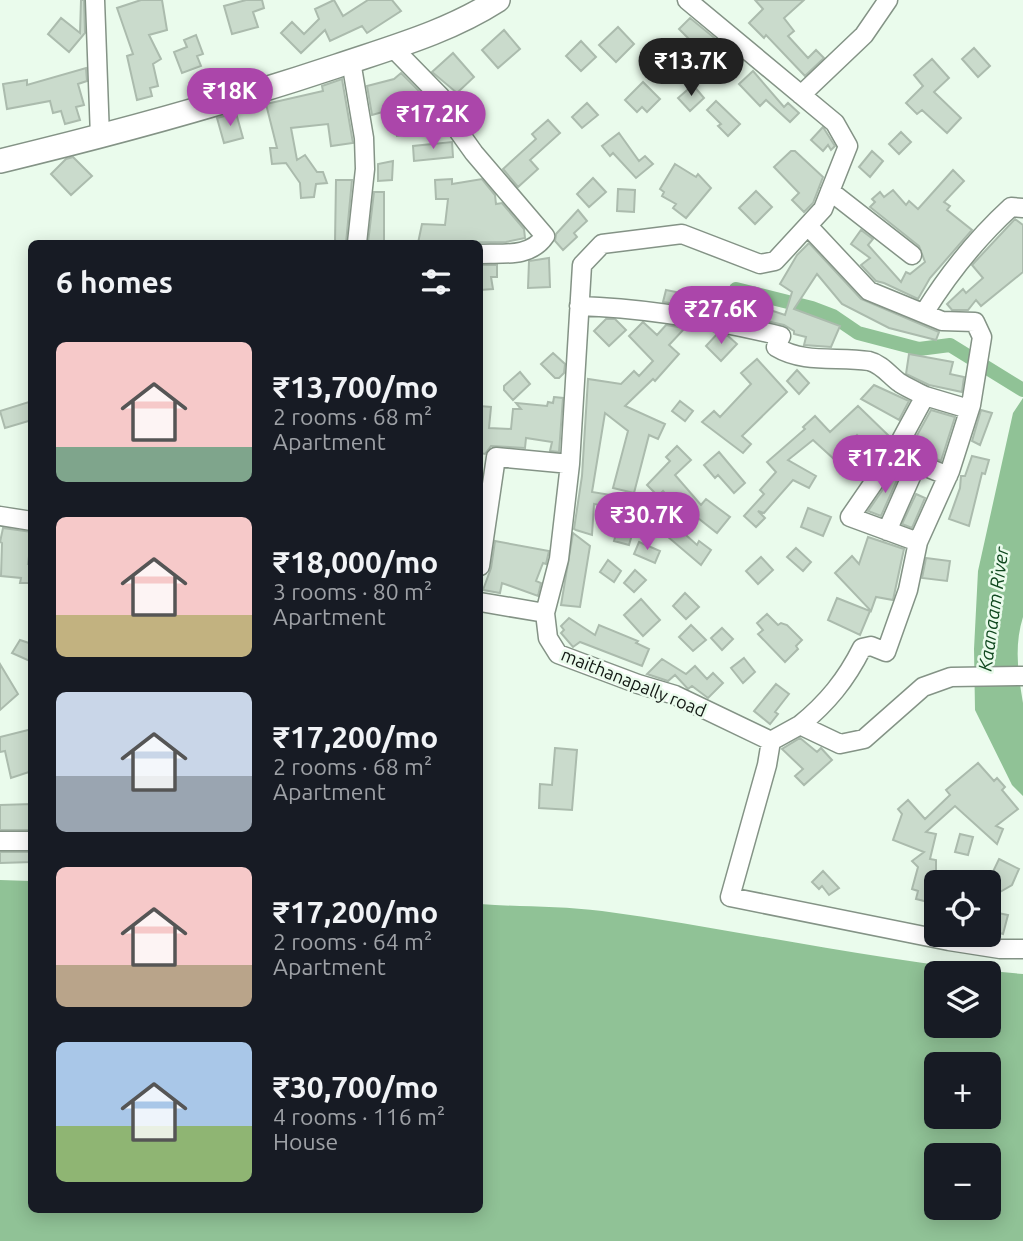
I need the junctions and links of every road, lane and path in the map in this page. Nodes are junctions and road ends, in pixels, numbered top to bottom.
1 (95, 0) edge
2 (498, 0) edge
3 (687, 0) edge
4 (888, 0) edge
5 (393, 48) junction
6 (351, 61) junction
7 (801, 95) junction
8 (100, 137) junction
9 (0, 161) edge
10 (830, 191) junction
11 (1023, 208) edge
12 (807, 226) junction
13 (357, 240) edge
14 (483, 254) edge
15 (912, 255) dead end
16 (579, 306) junction
17 (923, 313) junction
18 (925, 396) junction
19 (971, 405) junction
20 (894, 453) junction
21 (917, 463) junction
22 (570, 464) junction
23 (948, 475) junction
24 (0, 516) edge
25 (28, 520) edge
26 (887, 531) junction
27 (918, 542) junction
28 (483, 546) edge
29 (483, 603) edge
30 (545, 613) junction
31 (1023, 676) edge
32 (800, 725) junction
33 (771, 741) junction
34 (0, 841) edge
35 (28, 841) edge
36 (1023, 949) edge

1 - 8 street
2 - 5 main road
3 - 7 street
4 - 7 street
5 - 6 main road
5 - 14 street
6 - 8 main road
6 - 13 street
7 - 10 street
8 - 9 main road
10 - 12 street
10 - 15 street
11 - 17 street
12 - 16 street
12 - 17 street
16 - 18 street
16 - 22 street
17 - 19 street
18 - 19 street
18 - 20 street
19 - 23 street
20 - 21 street
20 - 26 street
21 - 23 street
21 - 26 street
22 - 28 street
22 - 30 street
23 - 27 street
24 - 25 street
26 - 27 street
27 - 32 street
29 - 30 street
30 - 33 street, maithanapally road
31 - 32 street
32 - 33 street
33 - 36 street
34 - 35 street

